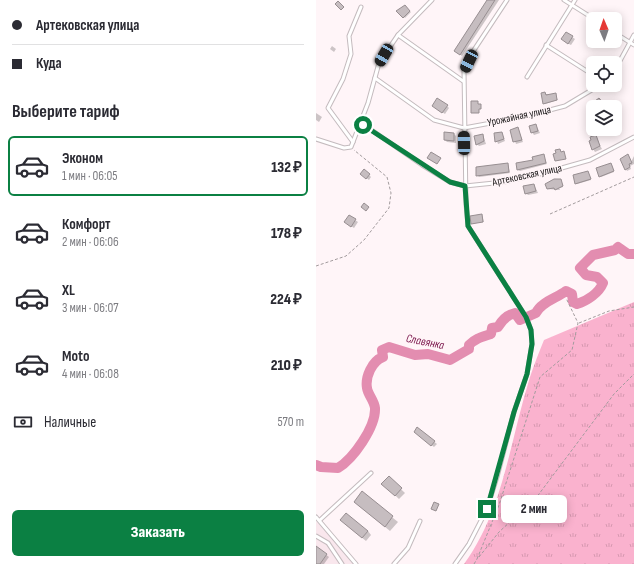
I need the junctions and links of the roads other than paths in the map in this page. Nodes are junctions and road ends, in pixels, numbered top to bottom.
1 (432, 0) edge
2 (507, 0) edge
3 (564, 0) edge
4 (575, 0) edge
5 (572, 6) junction
6 (361, 7) dead end
7 (586, 14) edge
8 (398, 35) junction
9 (634, 35) edge
10 (622, 37) edge
11 (630, 42) junction
12 (546, 45) junction
13 (634, 45) edge
14 (622, 57) edge
15 (586, 71) edge
16 (527, 77) dead end
17 (375, 78) junction
18 (463, 81) junction
19 (589, 92) edge
20 (360, 122) junction
21 (464, 128) junction
22 (634, 137) edge
23 (316, 139) edge
24 (352, 142) junction
25 (465, 186) junction
26 (371, 473) dead end
27 (316, 517) edge
28 (320, 520) junction
29 (420, 521) dead end
30 (316, 536) edge
31 (342, 564) edge
32 (356, 564) edge
33 (394, 564) edge
34 (455, 564) edge

1 - 8 lane
2 - 18 lane
3 - 5 lane
4 - 5 lane
5 - 7 lane
5 - 12 lane
6 - 24 lane
8 - 17 lane
8 - 18 lane
9 - 11 lane
10 - 11 lane
11 - 13 lane
11 - 14 lane
12 - 15 lane
12 - 16 lane
17 - 20 lane
17 - 21 lane, Урожайная улица
18 - 21 lane
19 - 21 lane, Урожайная улица
20 - 24 lane
20 - 25 lane, Артековская улица
21 - 25 lane
22 - 25 lane, Артековская улица
23 - 24 lane
25 - 34 lane
26 - 28 lane
27 - 28 lane
28 - 32 lane
29 - 33 lane
30 - 31 lane

